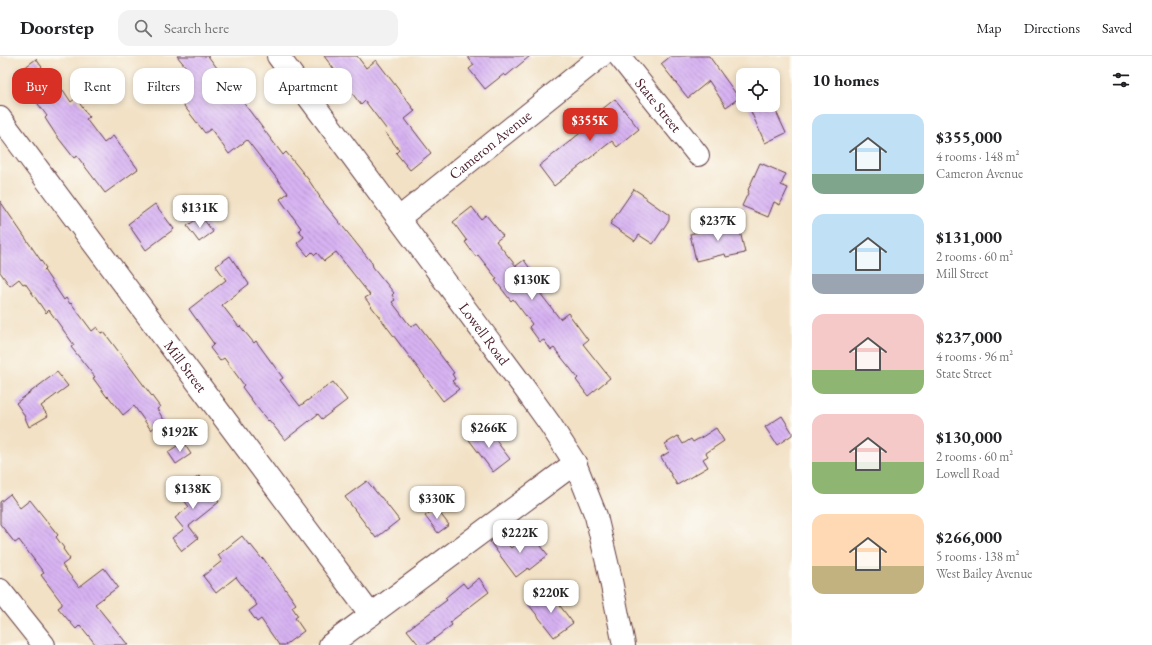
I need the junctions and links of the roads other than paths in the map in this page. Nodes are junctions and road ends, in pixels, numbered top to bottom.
1 (278, 56) edge
2 (602, 56) edge
3 (619, 56) edge
4 (0, 118) edge
5 (698, 155) dead end
6 (399, 218) junction
7 (575, 463) junction
8 (0, 590) edge
9 (372, 615) junction
10 (44, 645) edge
11 (330, 645) edge
12 (624, 645) edge

1 - 6 street, Lowell Road
2 - 6 street, Cameron Avenue
3 - 5 street, State Street
4 - 9 street, Mill Street
6 - 7 street, Lowell Road
7 - 9 street
7 - 12 street, Lowell Road
8 - 10 street
9 - 11 street

